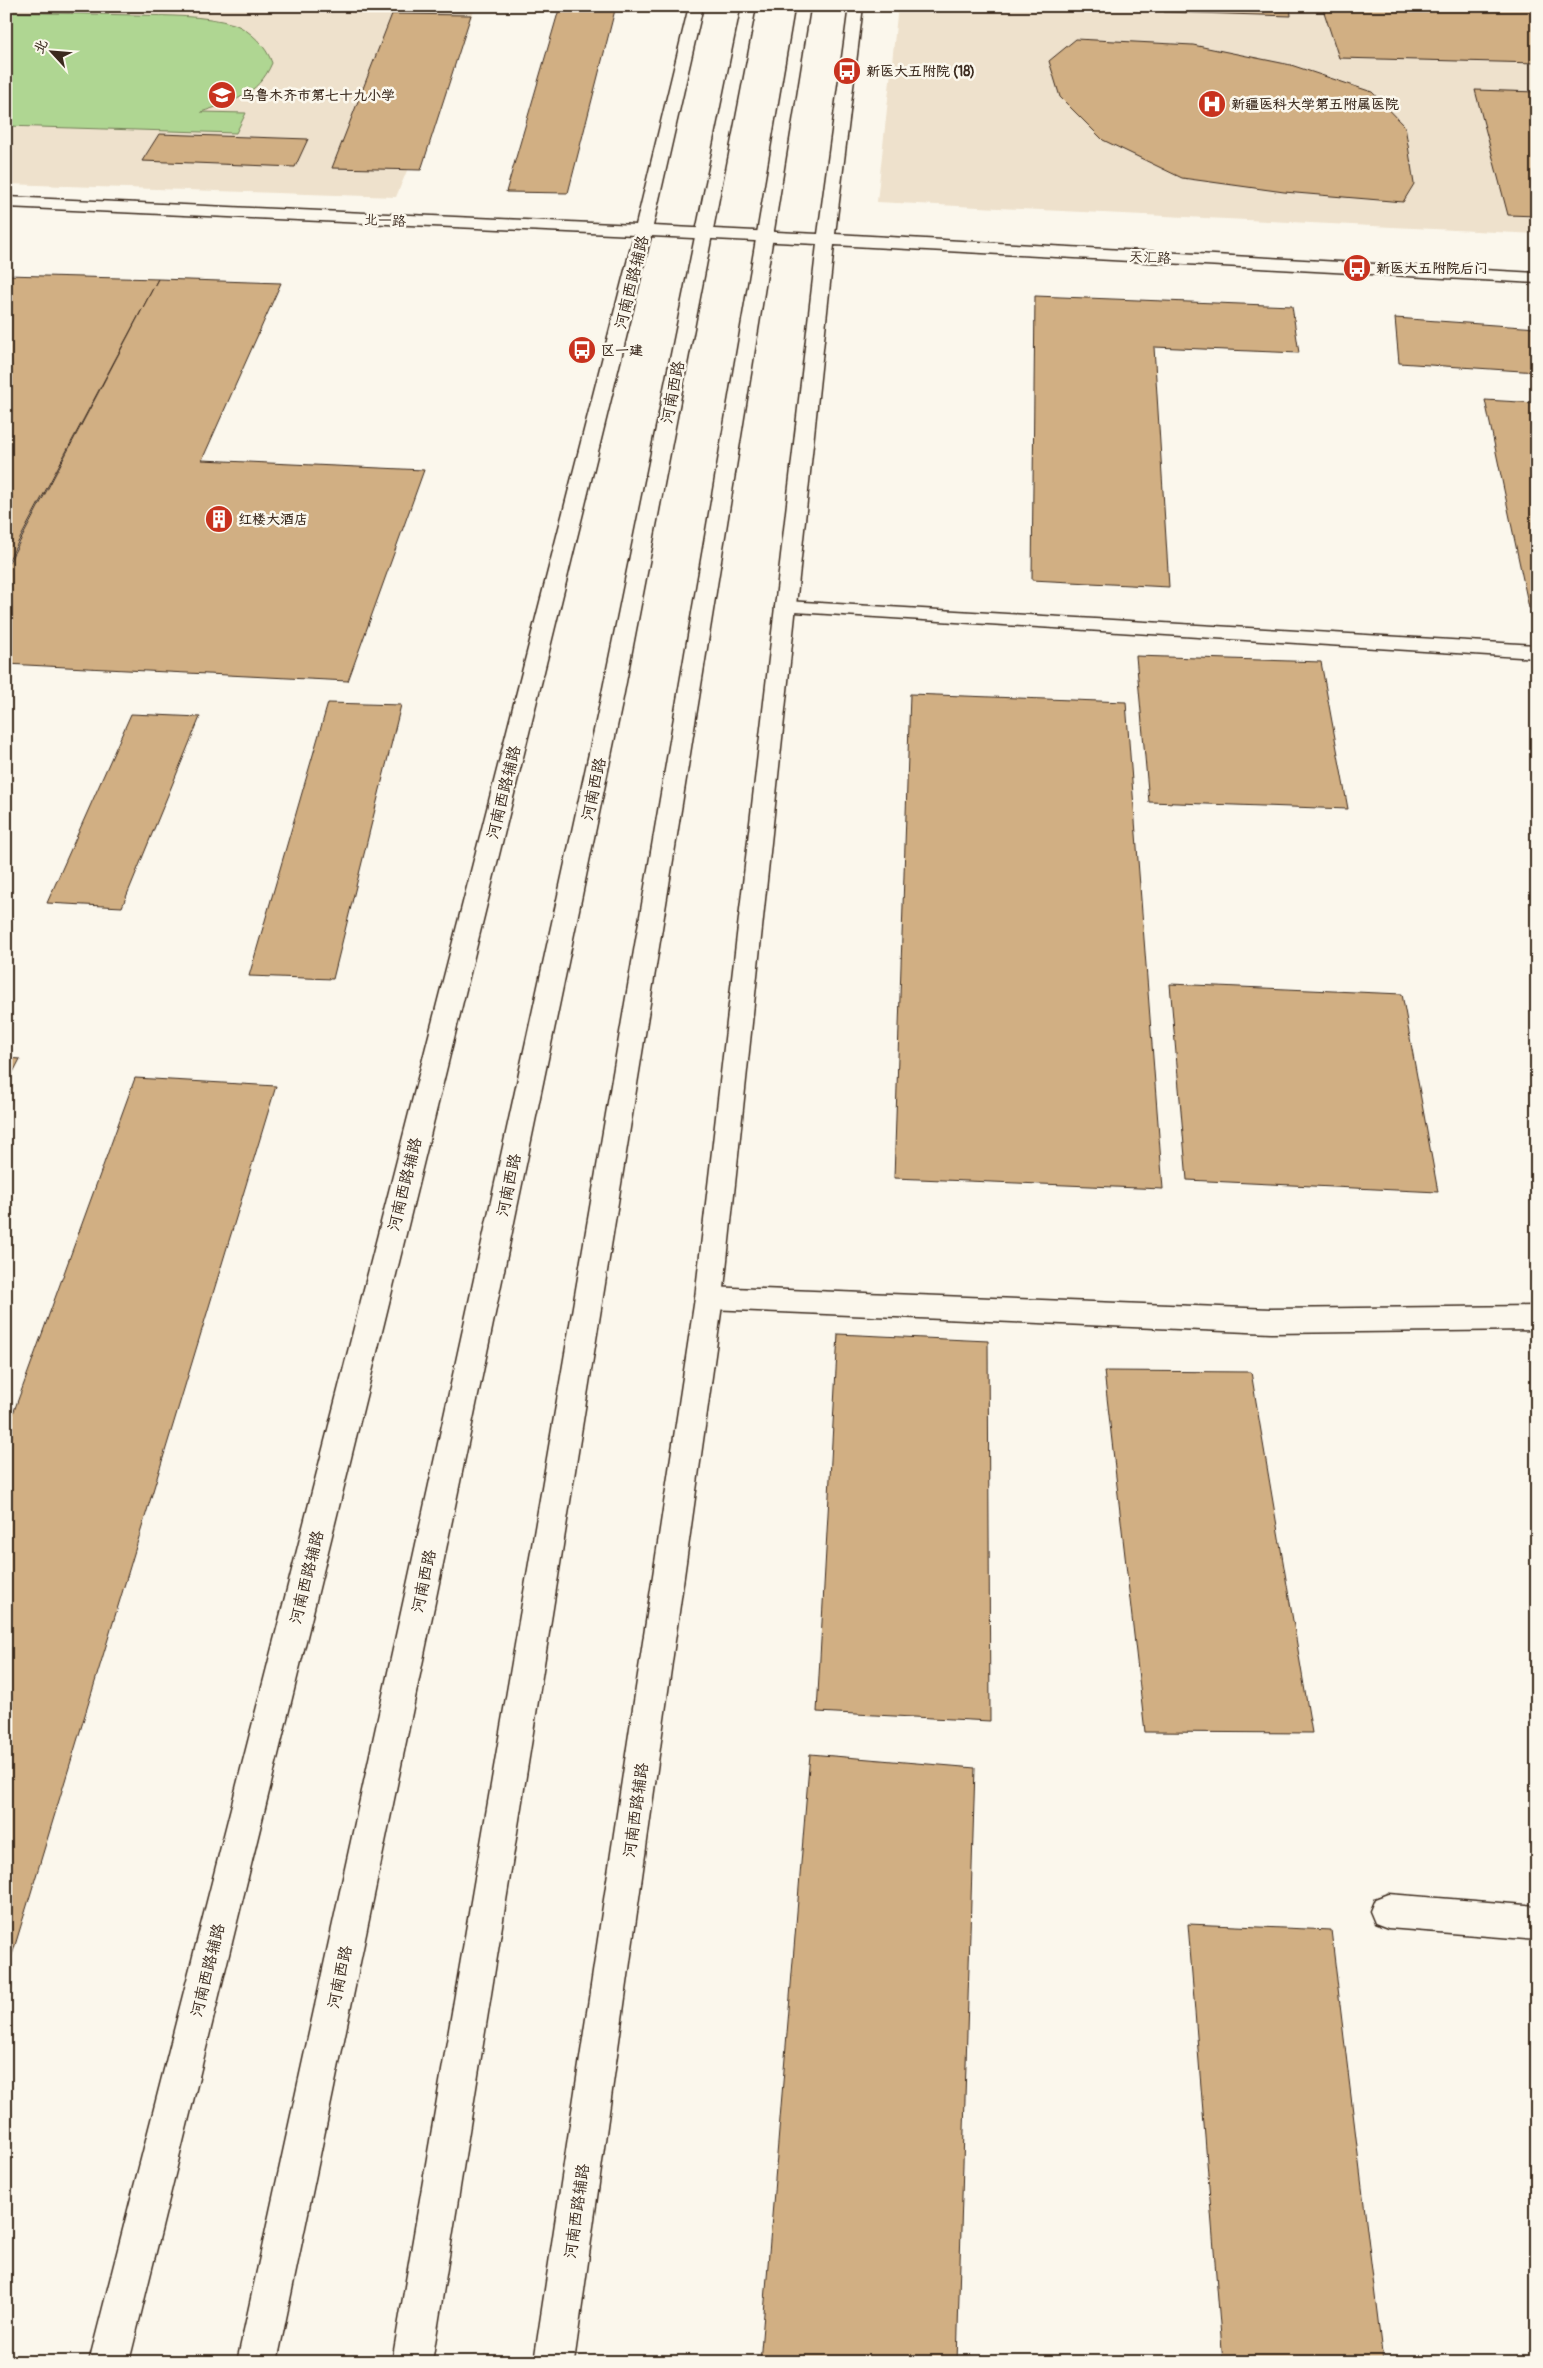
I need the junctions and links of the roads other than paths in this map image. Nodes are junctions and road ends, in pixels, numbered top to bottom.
1 (696, 6) edge
2 (749, 6) edge
3 (804, 6) edge
4 (856, 6) edge
5 (6, 202) edge
6 (643, 233) junction
7 (702, 235) junction
8 (764, 236) junction
9 (826, 239) junction
10 (1537, 278) edge
11 (786, 607) junction
12 (1537, 652) edge
13 (709, 1298) junction
14 (1537, 1318) edge
15 (1388, 1911) dead end
16 (1537, 1923) edge
17 (108, 2362) edge
18 (257, 2362) edge
19 (412, 2362) edge
20 (554, 2362) edge

1 - 6 street, 河南西路辅路
2 - 7 street, 河南西路
3 - 8 street
4 - 9 street, 河南西路辅路
5 - 6 street, 北一路
6 - 7 street, 北一路
6 - 17 street, 河南西路辅路
7 - 8 street, 北一路
7 - 18 street, 河南西路
8 - 9 street, 天汇路
8 - 19 street
9 - 10 street, 天汇路
9 - 11 street, 河南西路辅路
11 - 12 street
11 - 13 street, 河南西路辅路
13 - 14 street
13 - 20 street, 河南西路辅路
15 - 16 street

